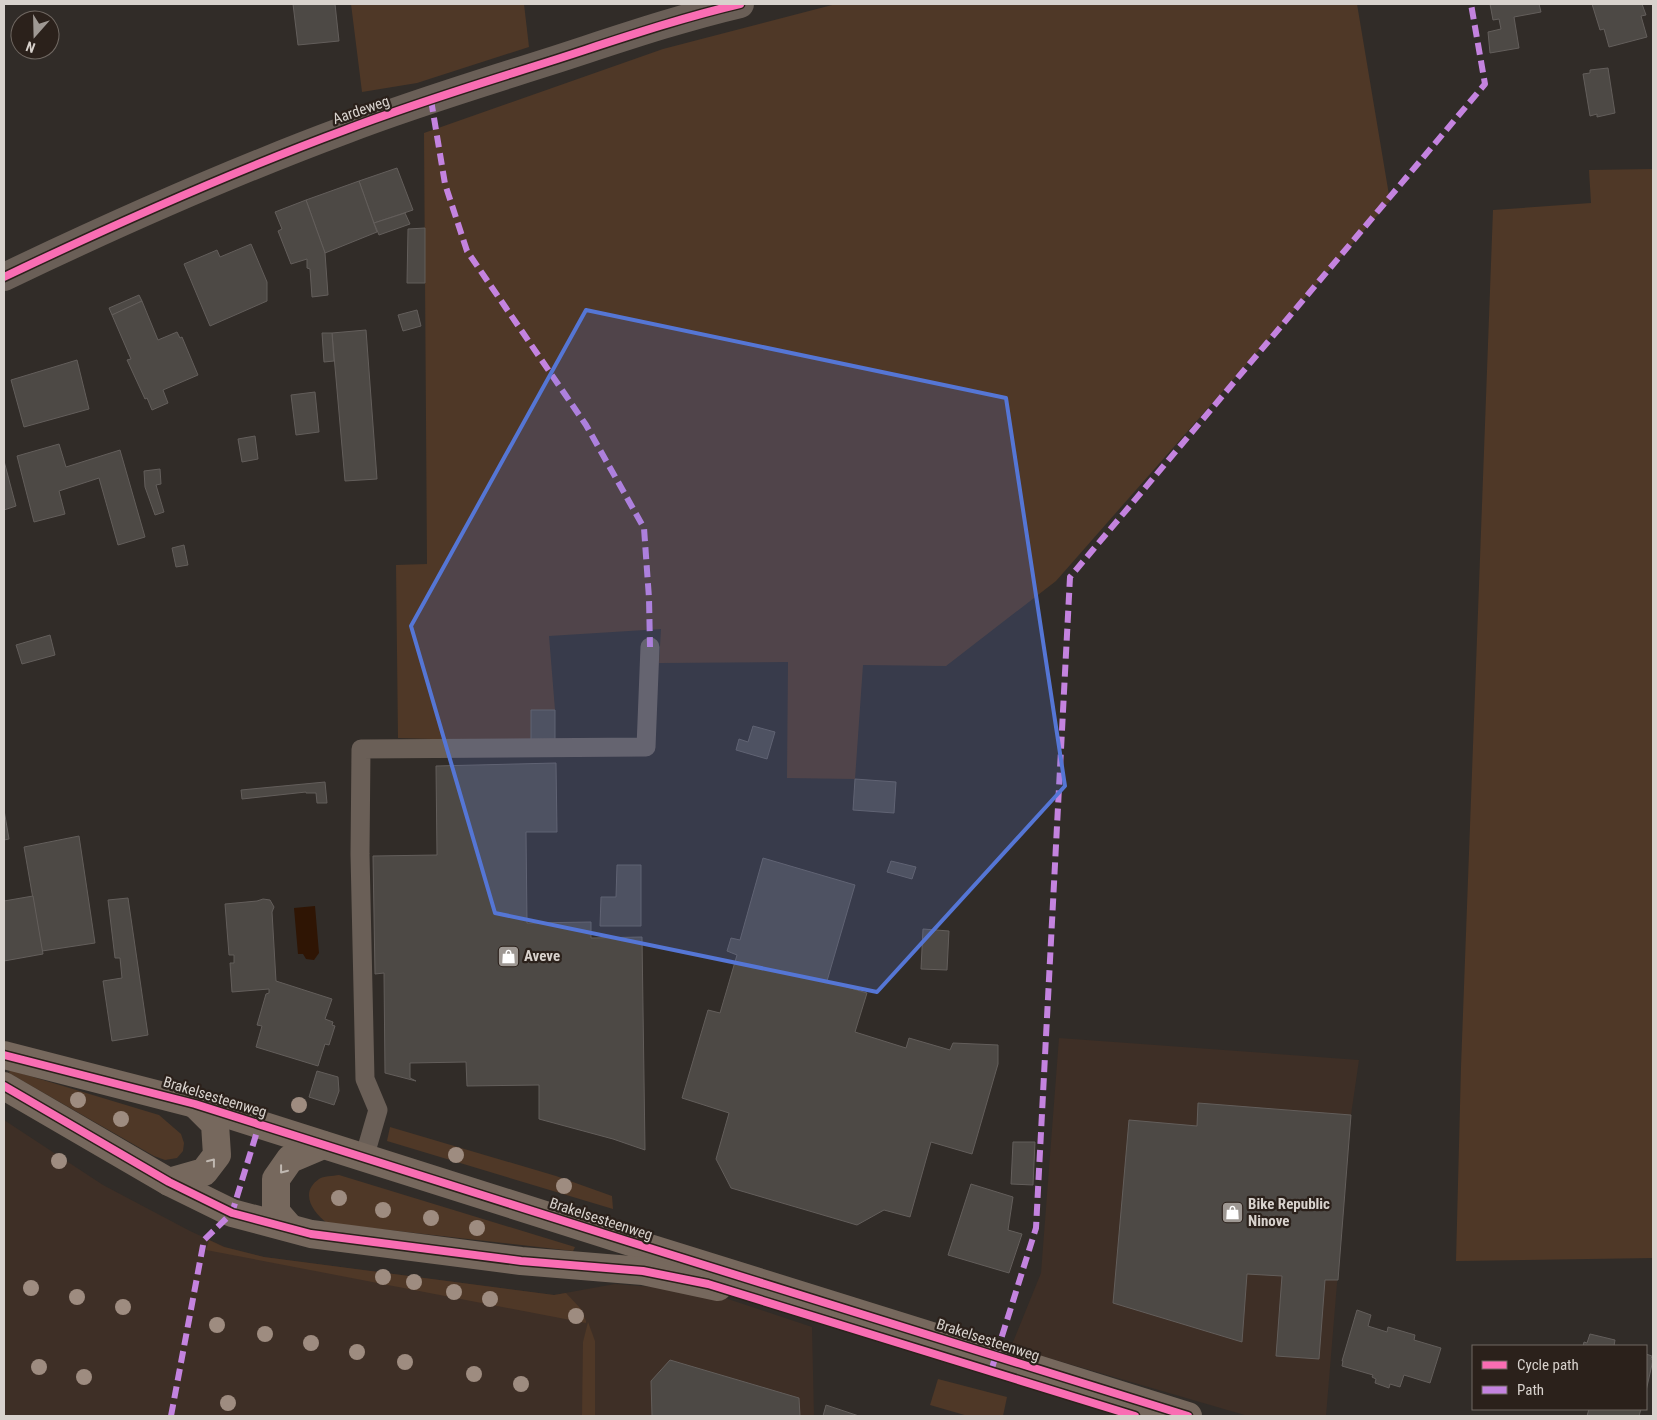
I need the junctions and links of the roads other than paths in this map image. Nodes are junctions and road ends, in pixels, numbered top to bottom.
1 (740, 4) edge
2 (4, 277) edge
3 (650, 647) dead end
4 (4, 1055) edge
5 (4, 1086) edge
6 (195, 1104) junction
7 (323, 1145) junction
8 (364, 1158) junction
9 (169, 1182) junction
10 (289, 1227) junction
11 (1131, 1416) edge
12 (1188, 1416) edge

1 - 2 street, Aardeweg
3 - 8 lane
4 - 6 main road, Brakelsesteenweg
5 - 9 main road, Brakelsesteenweg
6 - 7 main road, Brakelsesteenweg
9 -> 6 main road, Brakelsesteenweg
7 - 8 main road, Brakelsesteenweg
7 -> 10 main road
8 - 12 main road, Brakelsesteenweg
9 - 10 main road, Brakelsesteenweg
10 - 11 main road, Brakelsesteenweg

